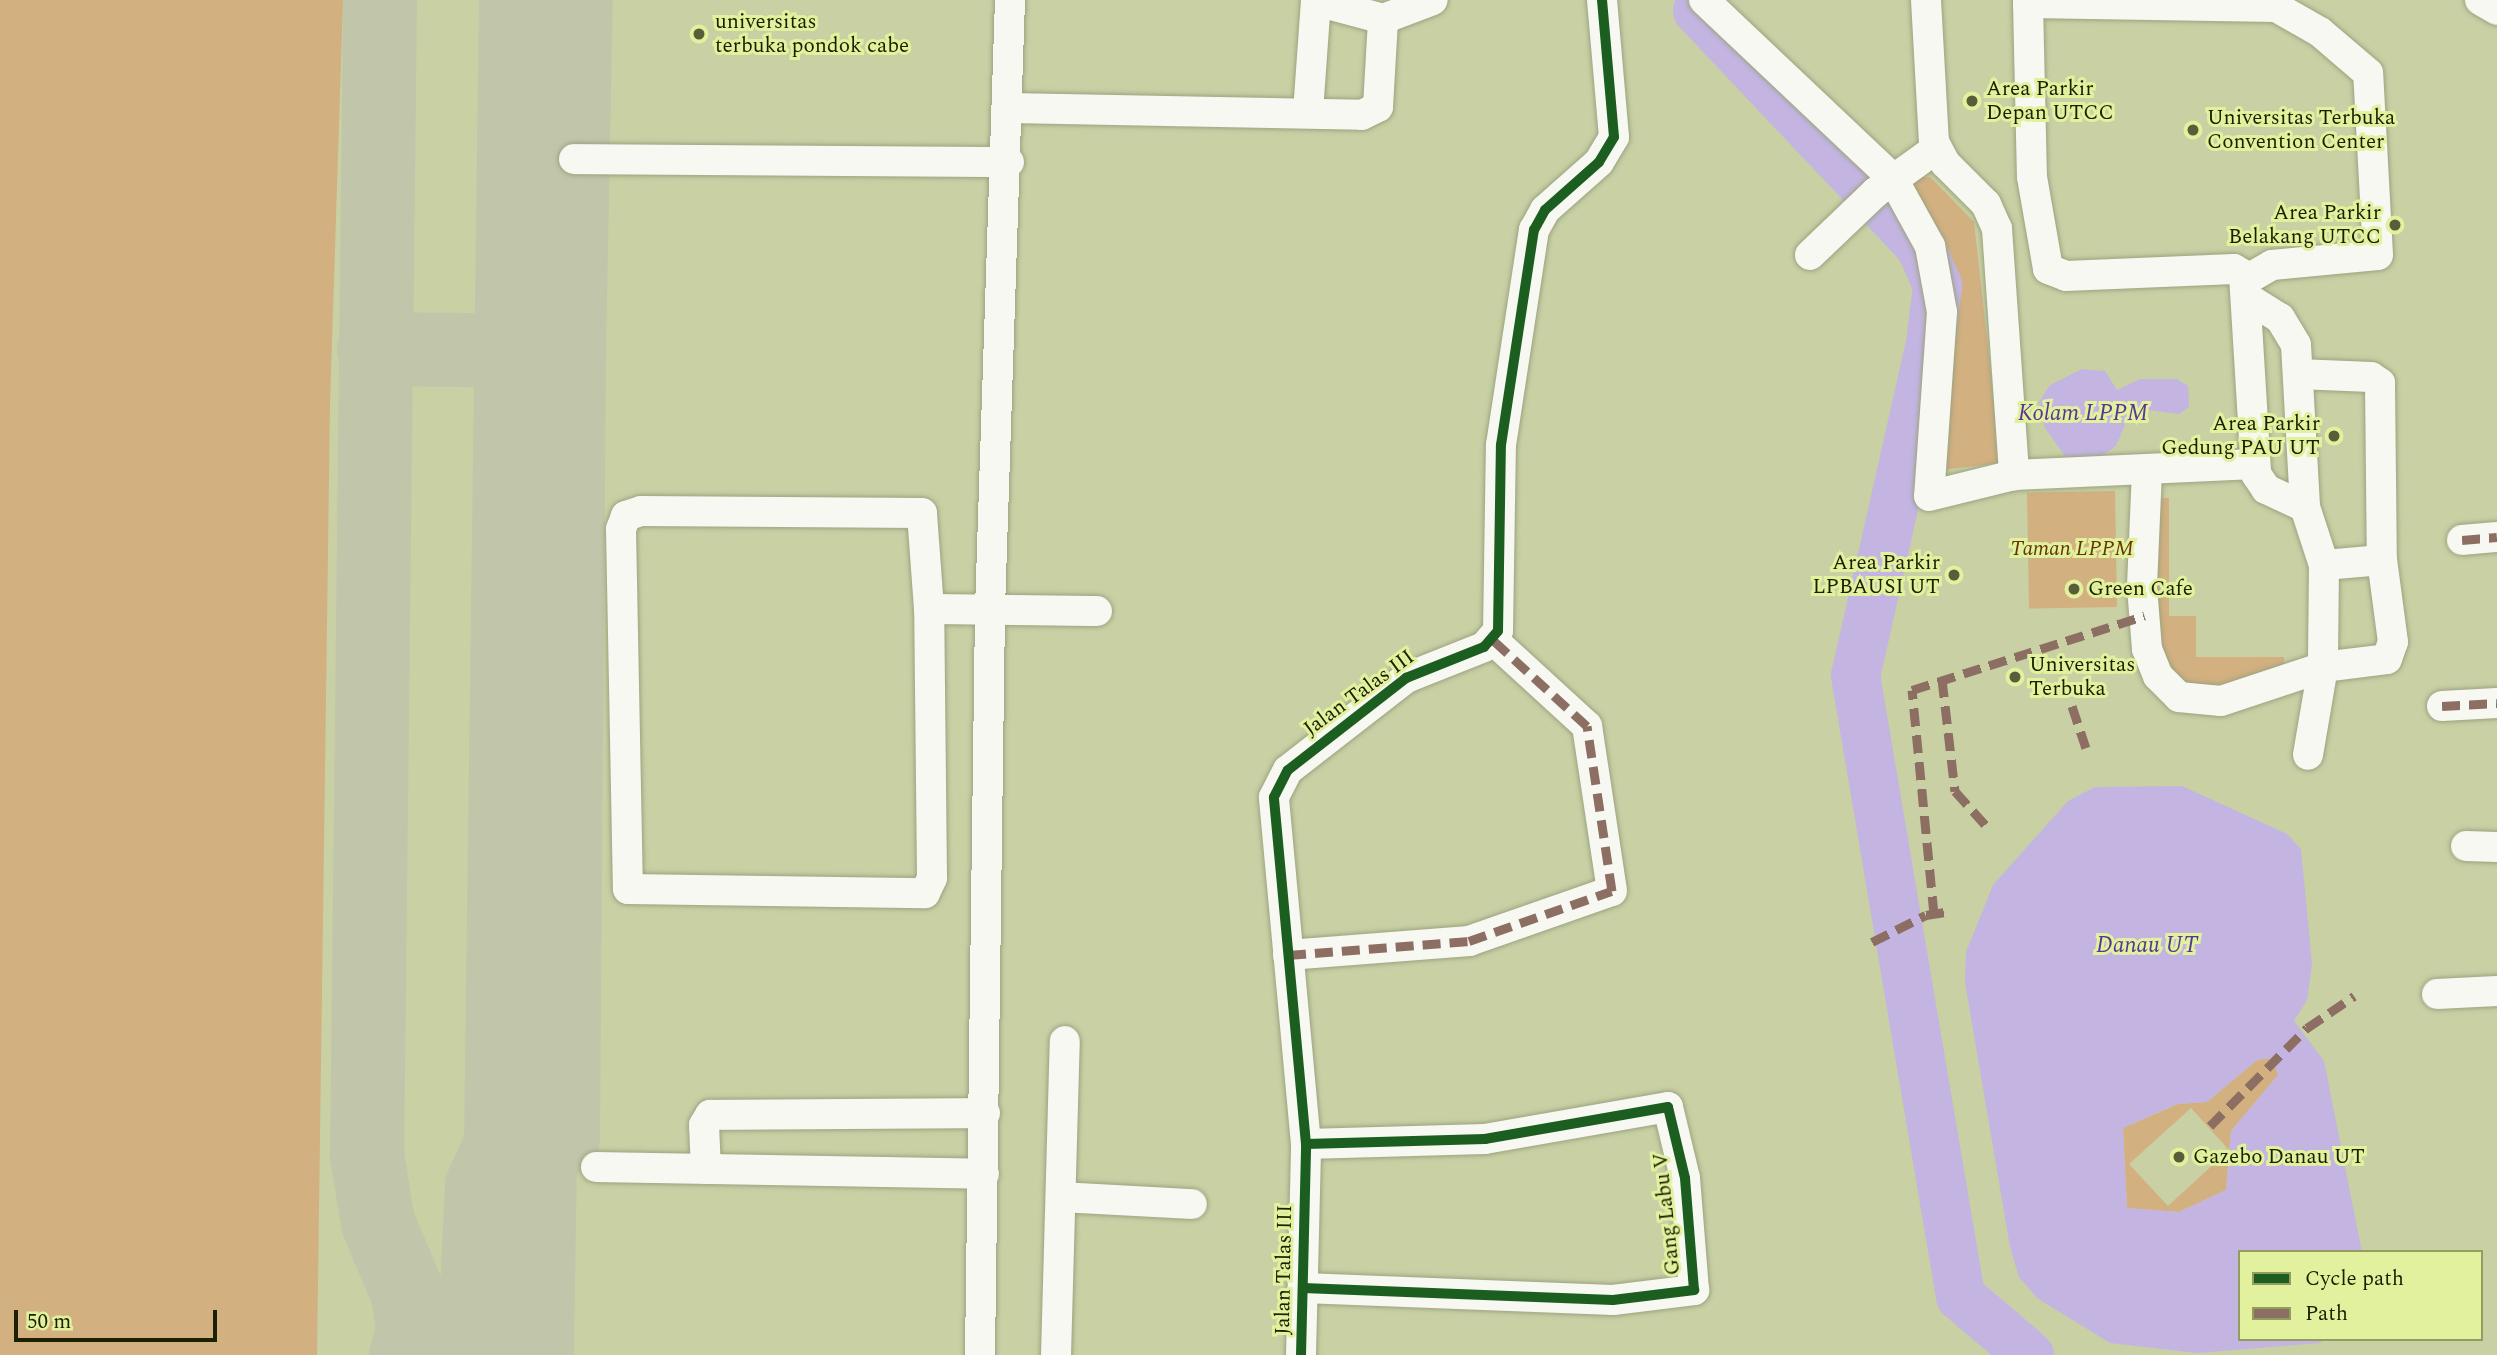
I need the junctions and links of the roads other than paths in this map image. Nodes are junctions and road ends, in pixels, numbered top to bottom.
1 (1010, 0) edge
2 (1433, 0) edge
3 (1602, 0) edge
4 (1704, 0) edge
5 (1926, 0) edge
6 (2480, 0) edge
7 (2116, 2) edge
8 (2497, 10) edge
9 (1383, 19) junction
10 (1010, 108) junction
11 (1308, 112) junction
12 (1937, 148) junction
13 (574, 159) dead end
14 (1009, 162) junction
15 (1884, 186) junction
16 (1810, 255) dead end
17 (2246, 288) junction
18 (2298, 373) junction
19 (2255, 464) junction
20 (2147, 471) junction
21 (2014, 475) junction
22 (2305, 507) junction
23 (2497, 537) edge
24 (2462, 540) dead end
25 (2382, 560) junction
26 (2324, 565) junction
27 (929, 609) junction
28 (990, 609) junction
29 (1097, 611) dead end
30 (1493, 640) junction
31 (2323, 667) junction
32 (2497, 703) edge
33 (2442, 706) dead end
34 (2308, 755) dead end
35 (2466, 846) dead end
36 (2497, 847) edge
37 (1288, 955) junction
38 (2497, 991) edge
39 (2437, 995) dead end
40 (1065, 1041) dead end
41 (985, 1113) junction
42 (1306, 1144) junction
43 (596, 1167) dead end
44 (706, 1169) junction
45 (984, 1174) junction
46 (1060, 1197) junction
47 (1192, 1204) dead end
48 (1303, 1288) junction
49 (980, 1355) edge
50 (1056, 1355) edge
51 (1301, 1355) edge

1 - 10 street
2 - 9 street
3 - 30 street
4 - 15 street
5 - 12 street
6 - 8 street
7 - 17 street
7 - 17 street
9 - 11 street
9 - 11 street
10 - 11 street
10 - 14 street
12 - 15 street
12 - 21 street
13 - 14 street
14 - 28 street
15 - 16 street
15 - 21 street
17 - 18 street
17 - 19 street
18 - 22 street
18 - 25 street
19 - 20 street
19 - 22 street
20 - 21 street
20 - 31 street
22 - 26 street
23 - 24 street
25 - 26 street
25 - 31 street
26 - 31 street
27 - 27 street
27 - 28 street
28 - 29 street
28 - 41 street
30 - 37 street, Jalan Talas III
30 - 37 street
31 - 34 street
32 - 33 street
35 - 36 street
37 - 42 street, Jalan Talas III
38 - 39 street
40 - 46 street
41 - 44 street
41 - 45 street
42 - 48 street, Jalan Talas III
42 - 48 street, Gang Labu V
43 - 44 street
44 - 45 street
45 - 49 street
46 - 47 street
46 - 50 street
48 - 51 street, Jalan Talas III

